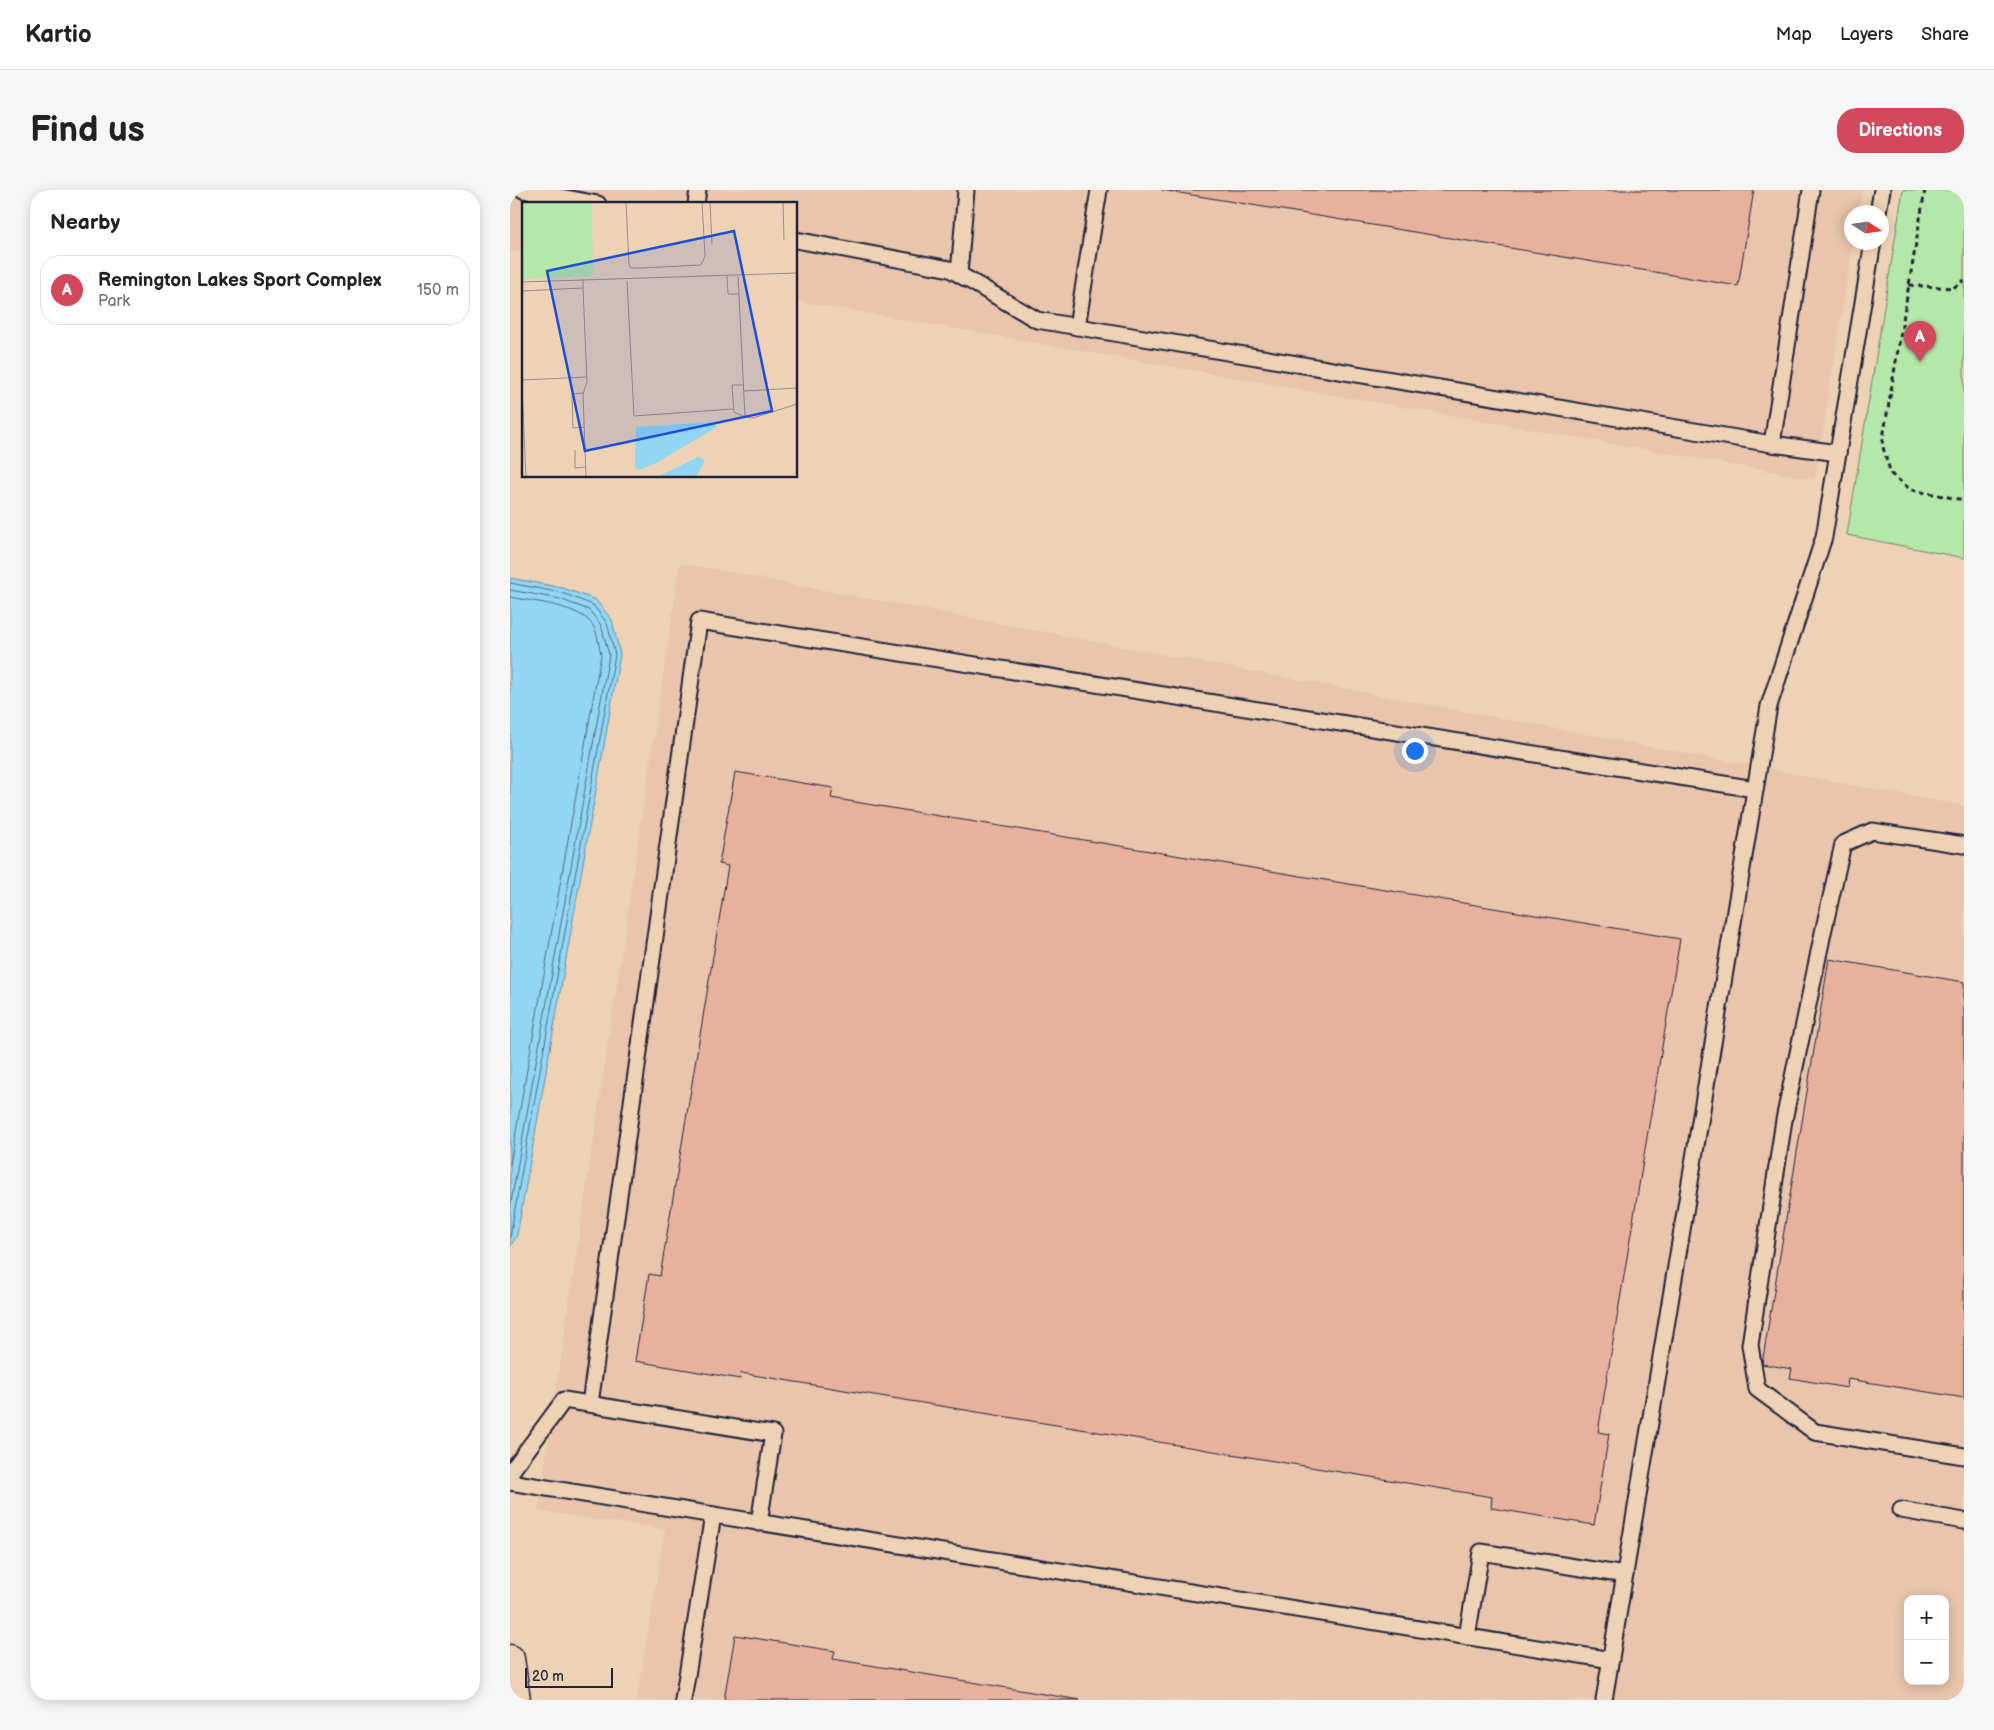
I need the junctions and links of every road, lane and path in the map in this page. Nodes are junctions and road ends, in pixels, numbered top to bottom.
1 (523, 190) edge
2 (966, 190) edge
3 (1099, 190) edge
4 (1811, 190) edge
5 (1882, 190) edge
6 (1925, 190) edge
7 (587, 202) edge
8 (1879, 205) edge
9 (798, 240) edge
10 (1872, 250) edge
11 (959, 274) junction
12 (1964, 280) edge
13 (1909, 285) junction
14 (1077, 327) junction
15 (1772, 444) junction
16 (1838, 453) junction
17 (1964, 500) edge
18 (1755, 789) junction
19 (1964, 845) edge
20 (590, 1404) junction
21 (1964, 1456) edge
22 (510, 1473) edge
23 (510, 1482) edge
24 (1901, 1510) dead end
25 (713, 1515) junction
26 (1964, 1521) edge
27 (759, 1522) junction
28 (1625, 1575) junction
29 (1467, 1637) junction
30 (510, 1659) edge
31 (1611, 1660) junction
32 (516, 1700) edge
33 (684, 1700) edge
34 (1604, 1700) edge

1 - 7 lane
2 - 11 lane
3 - 14 lane
4 - 15 lane
5 - 8 lane
6 - 13 path
9 - 11 lane
10 - 16 lane
11 - 14 lane
12 - 13 path
13 - 17 path
14 - 15 lane
15 - 16 lane
16 - 18 lane
18 - 20 lane
18 - 28 lane
19 - 21 lane
20 - 22 lane
20 - 27 lane
23 - 25 lane
24 - 26 lane
25 - 27 lane
25 - 33 lane
27 - 29 lane
28 - 29 lane
28 - 31 lane
29 - 31 lane
30 - 32 street
31 - 34 lane

